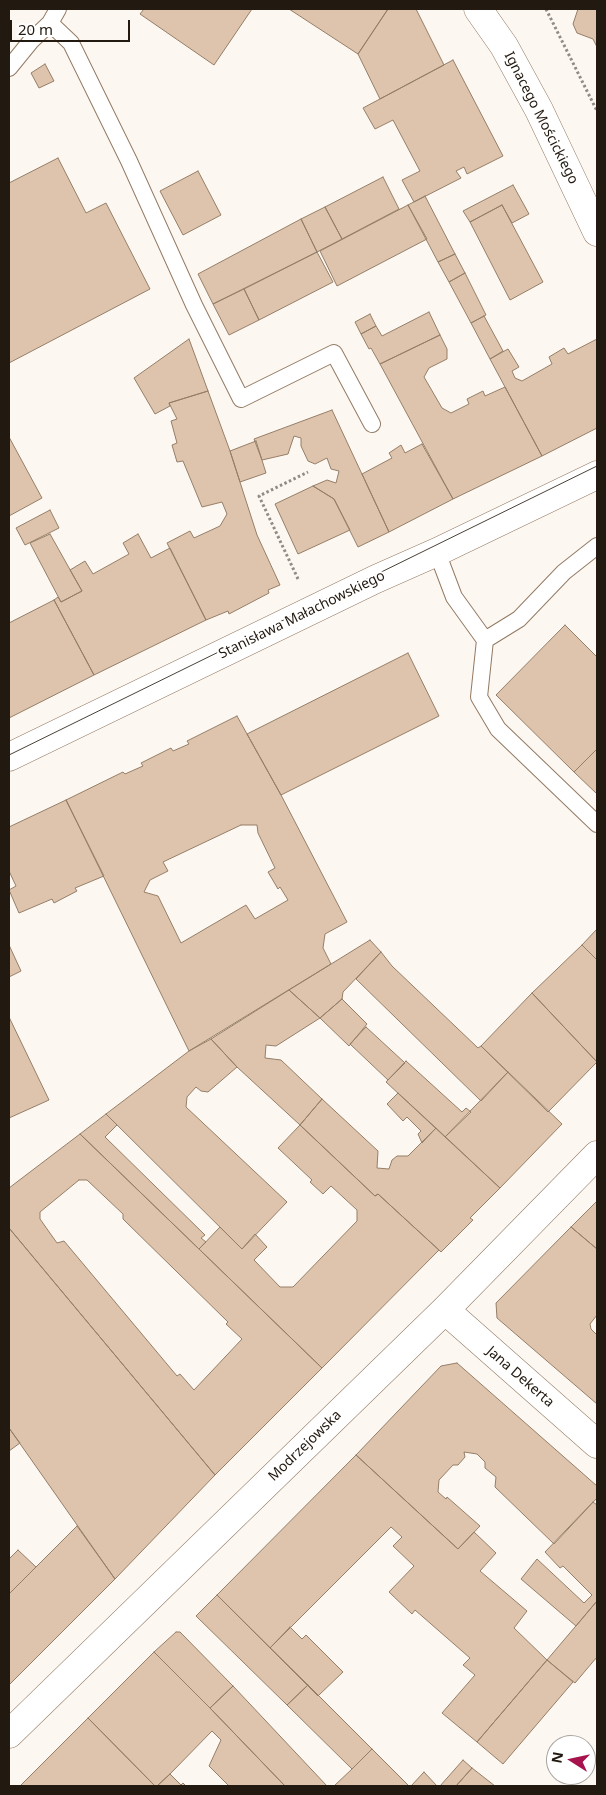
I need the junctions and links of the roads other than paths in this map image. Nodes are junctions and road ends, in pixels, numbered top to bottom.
1 (478, 9) edge
2 (54, 16) edge
3 (9, 68) edge
4 (597, 232) edge
5 (372, 424) dead end
6 (597, 475) edge
7 (597, 546) edge
8 (436, 552) junction
9 (485, 640) junction
10 (9, 756) edge
11 (597, 824) edge
12 (597, 1155) edge
13 (444, 1310) junction
14 (597, 1444) edge
15 (9, 1734) edge

1 - 4 street, Ignacego Mościckiego
2 - 3 lane
2 - 5 lane
6 - 8 street, Stanisława Małachowskiego
7 - 9 lane
8 - 9 lane
8 - 10 street, Stanisława Małachowskiego
9 - 11 lane
12 - 13 street, Modrzejowska
13 - 14 street, Jana Dekerta
13 - 15 street, Modrzejowska

